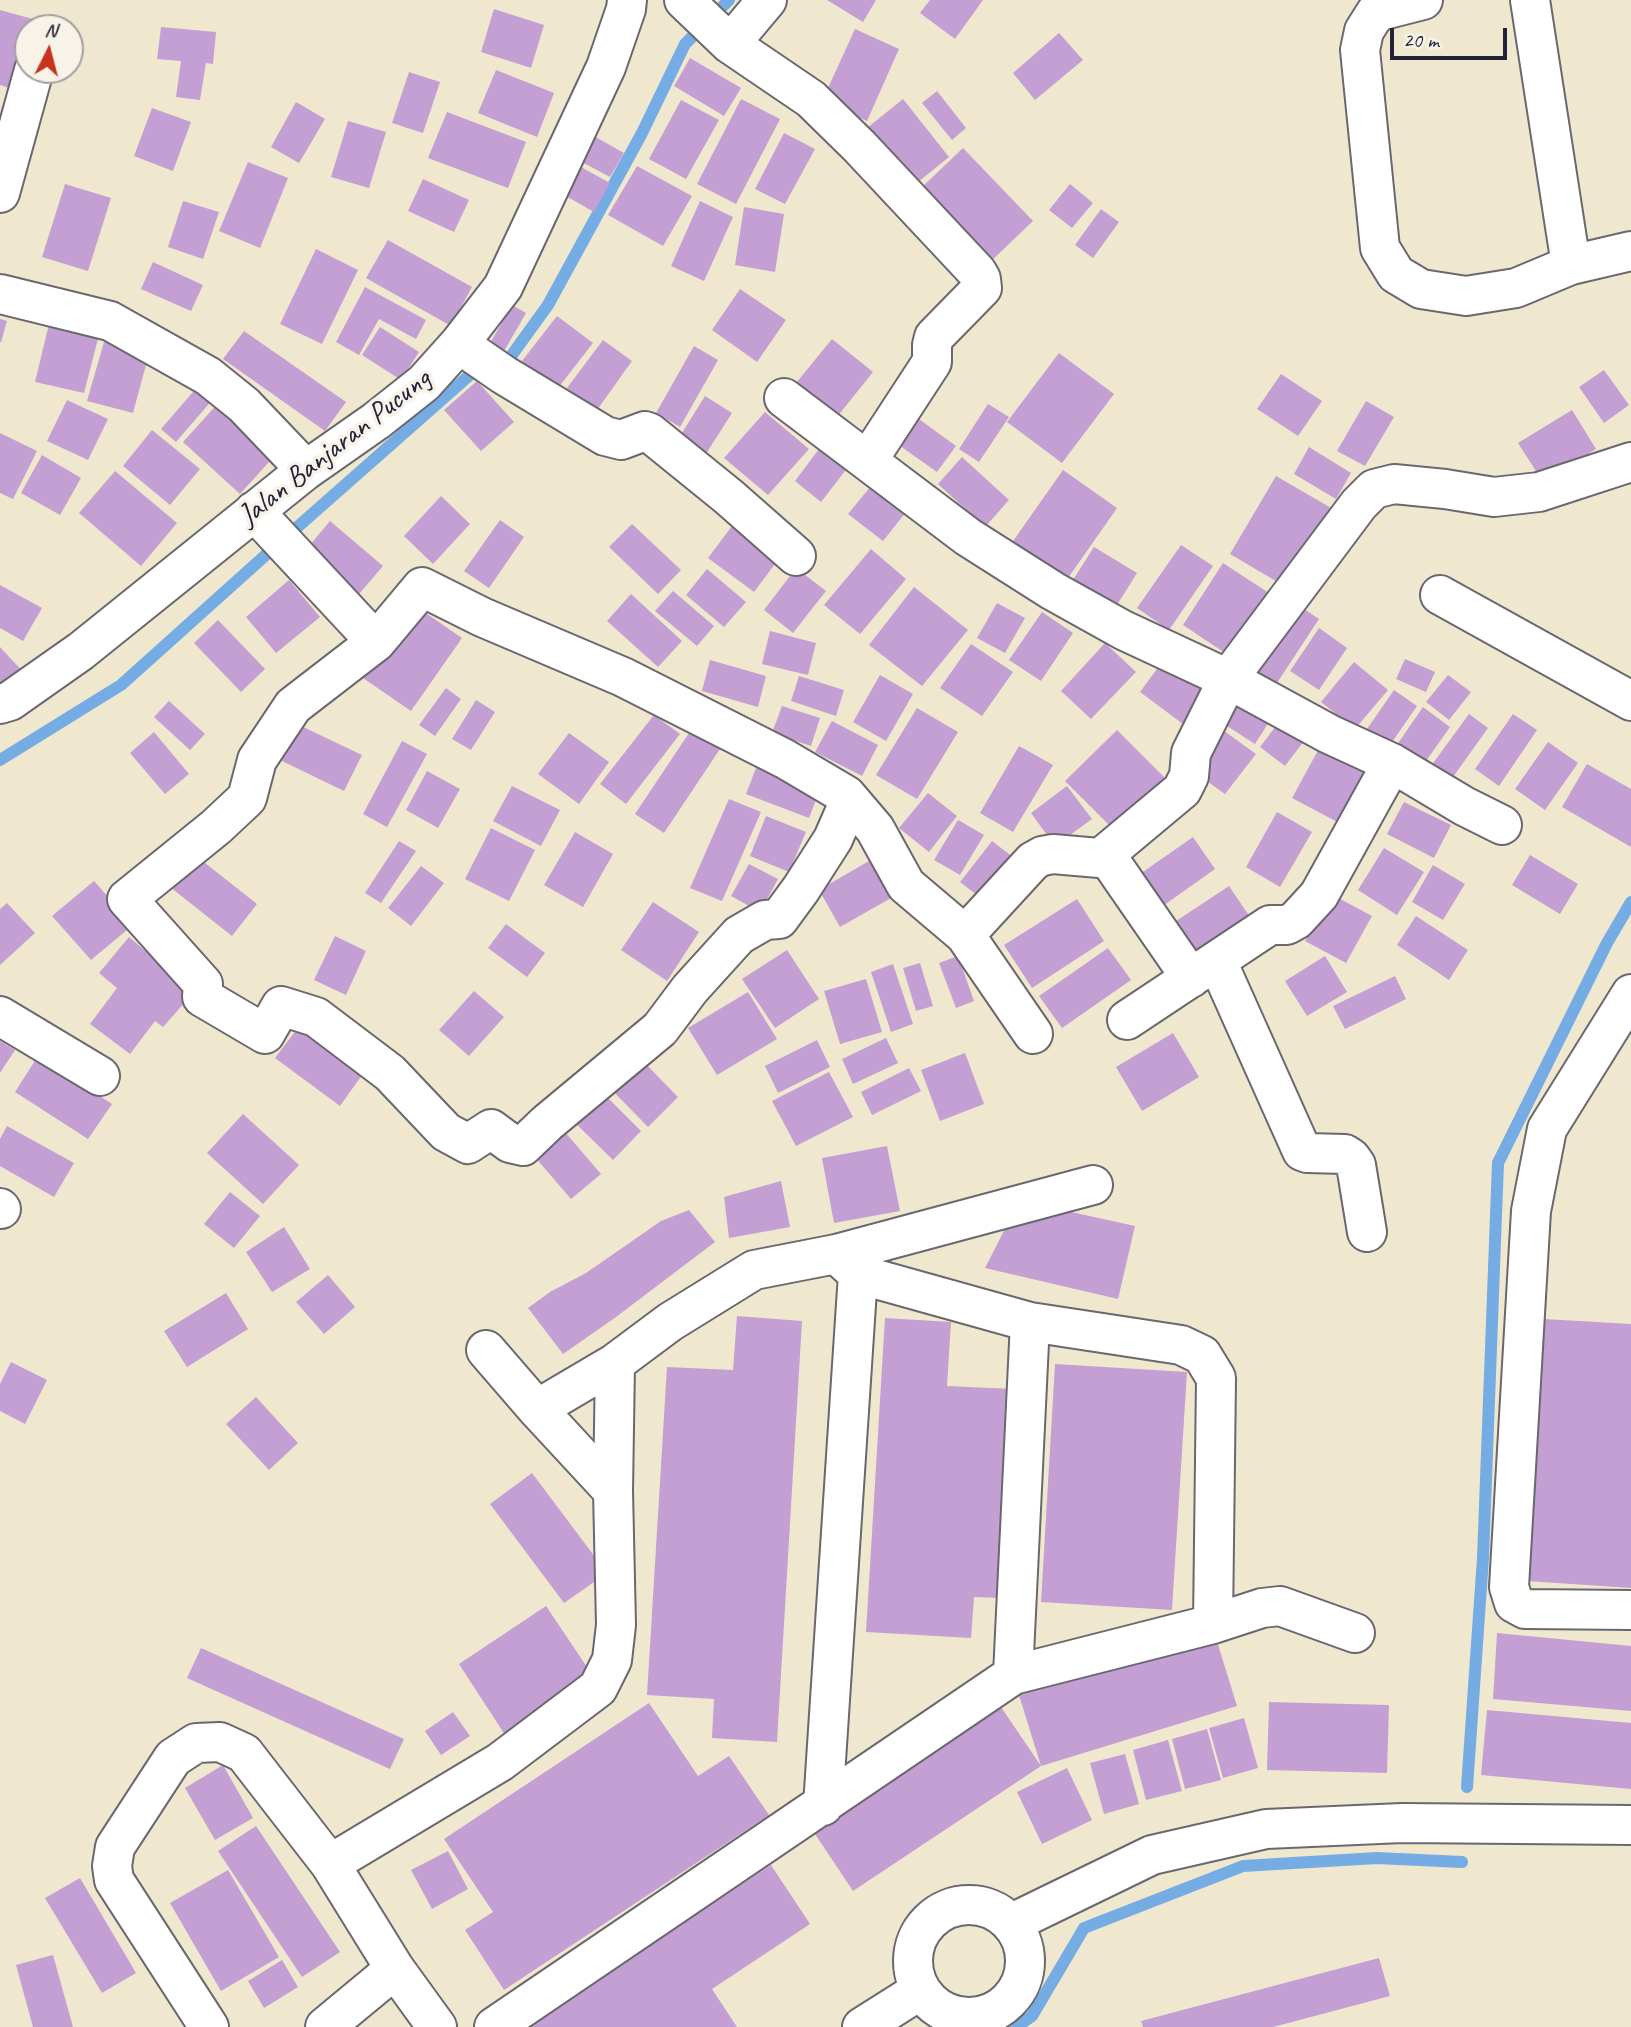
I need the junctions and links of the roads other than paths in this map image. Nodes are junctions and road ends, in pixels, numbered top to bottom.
1 (627, 0) edge
2 (767, 0) edge
3 (1423, 0) edge
4 (1530, 0) edge
5 (707, 22) edge
6 (30, 84) edge
7 (0, 193) edge
8 (1631, 251) edge
9 (1571, 265) junction
10 (0, 295) edge
11 (459, 344) junction
12 (784, 398) dead end
13 (868, 460) junction
14 (1631, 462) edge
15 (306, 470) junction
16 (254, 511) junction
17 (796, 556) dead end
18 (1440, 595) dead end
19 (376, 642) junction
20 (1228, 679) junction
21 (1631, 701) edge
22 (0, 704) edge
23 (1392, 763) junction
24 (850, 800) junction
25 (1502, 825) dead end
26 (1106, 855) junction
27 (965, 935) junction
28 (1204, 969) junction
29 (1631, 994) edge
30 (0, 1016) edge
31 (1127, 1020) dead end
32 (1034, 1034) dead end
33 (100, 1076) dead end
34 (1093, 1185) dead end
35 (1367, 1232) dead end
36 (847, 1264) junction
37 (1030, 1322) junction
38 (486, 1350) dead end
39 (615, 1363) junction
40 (537, 1409) junction
41 (613, 1491) junction
42 (1631, 1610) edge
43 (1213, 1624) junction
44 (1354, 1633) dead end
45 (1013, 1675) junction
46 (823, 1806) junction
47 (1631, 1825) edge
48 (330, 1864) junction
49 (1012, 1923) junction
50 (395, 1969) junction
51 (919, 1991) junction
52 (973, 2023) edge
53 (209, 2027) edge
54 (325, 2027) edge
55 (437, 2027) edge
56 (494, 2027) edge
57 (862, 2027) edge

1 - 11 street, Jalan Banjaran Pucung
2 - 5 street
3 - 9 street
4 - 9 street
5 - 13 street
6 - 7 street
8 - 9 street
10 - 15 street
11 - 15 street, Jalan Banjaran Pucung
11 - 17 street
12 - 13 street
13 - 20 street
14 - 20 street
15 - 16 street, Jalan Banjaran Pucung
16 - 19 street
16 - 22 street, Jalan Banjaran Pucung
18 - 21 street
19 - 24 street
19 - 24 street
20 - 23 street
20 - 26 street
23 - 25 street
23 - 28 street
24 - 27 street
26 - 27 street
26 - 28 street
27 - 32 street
28 - 31 street
28 - 35 street
29 - 42 street
30 - 33 street
34 - 36 street
36 - 37 street
36 - 39 street
36 - 46 street
37 - 43 street
37 - 45 street
38 - 40 street
39 - 40 street
39 - 41 street
40 - 41 street
41 - 48 street
43 - 44 street
43 - 45 street
45 - 46 street
46 - 56 street
47 - 49 street
48 - 50 street
48 - 53 street
49 - 51 street
49 - 52 street
50 - 54 street
50 - 55 street
51 - 52 street
51 - 57 street

